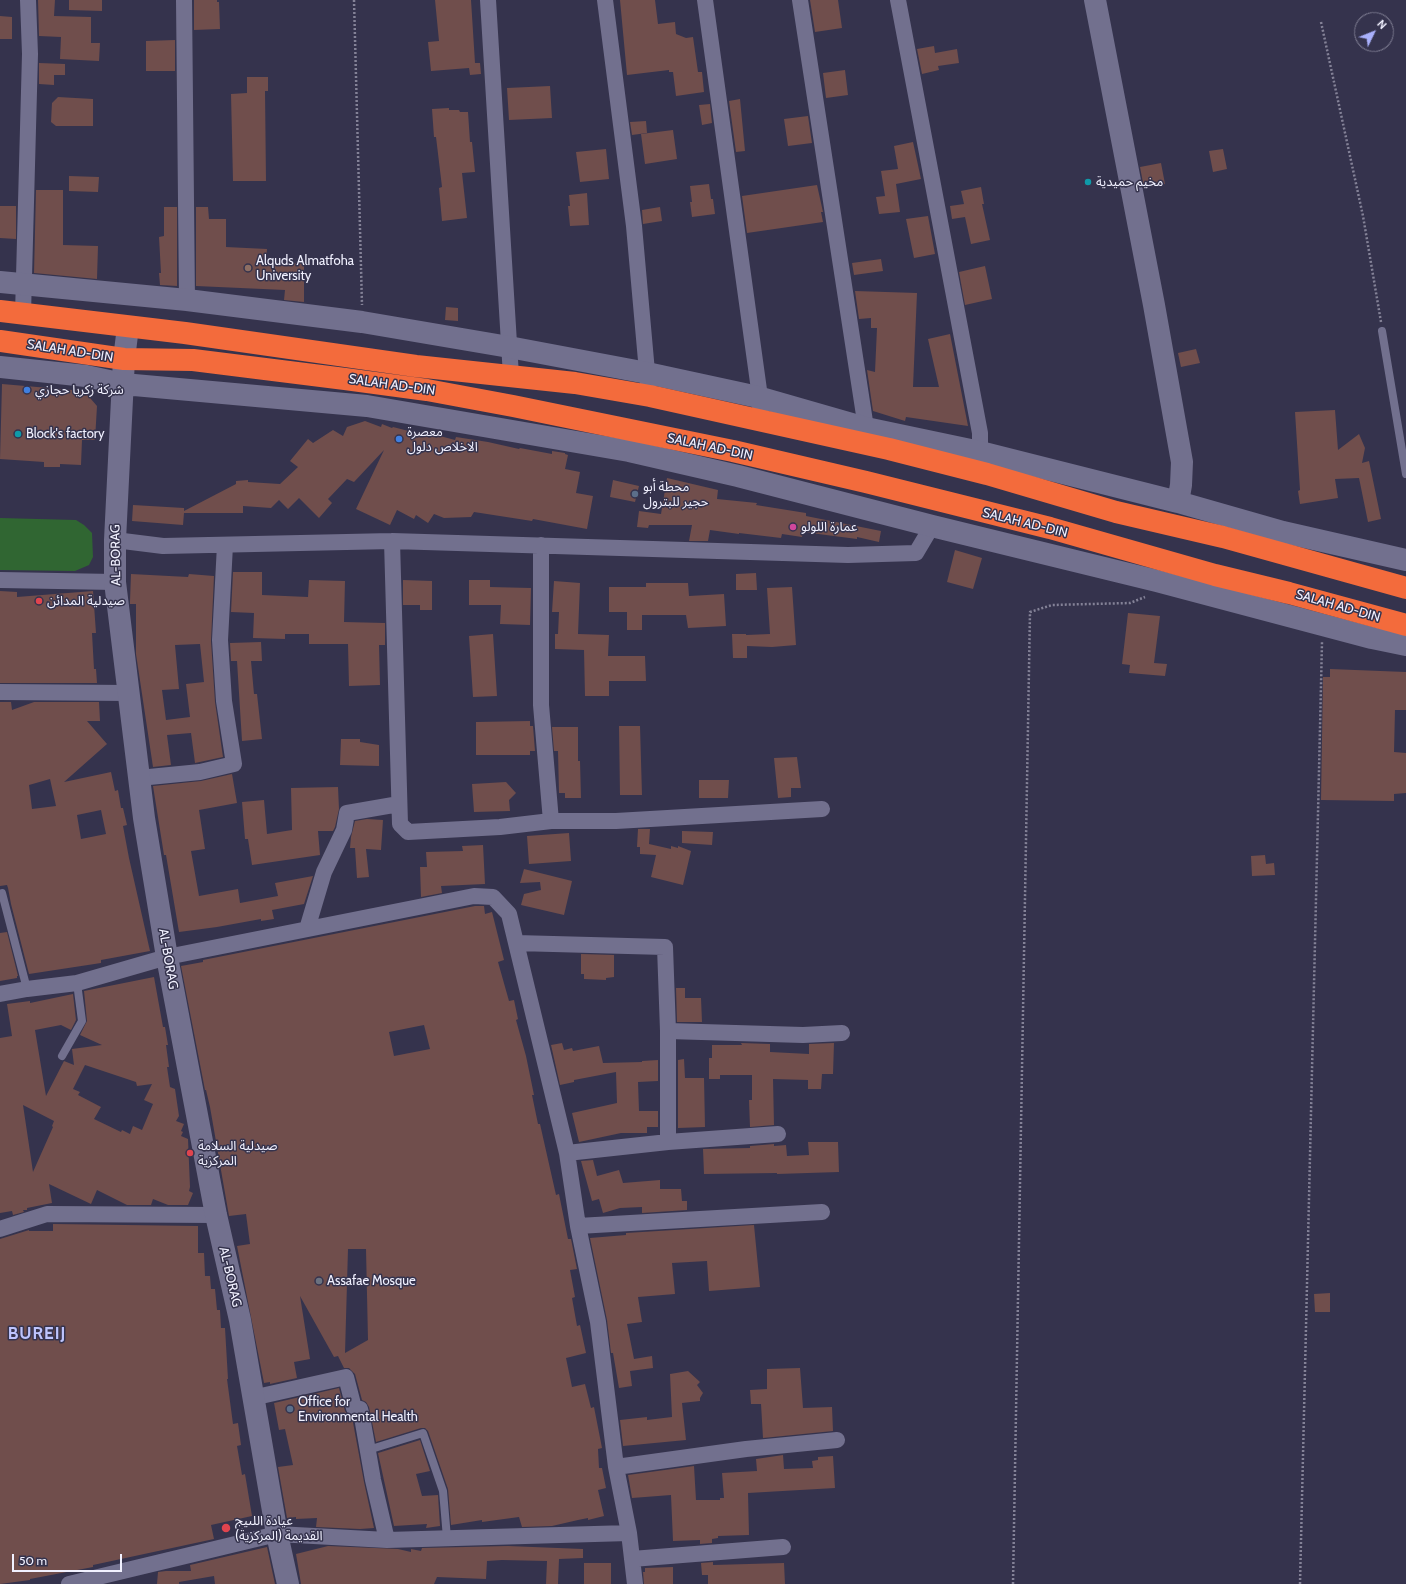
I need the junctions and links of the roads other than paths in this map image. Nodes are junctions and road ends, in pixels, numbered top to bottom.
1 (28, 0) edge
2 (184, 0) edge
3 (488, 0) edge
4 (605, 0) edge
5 (705, 0) edge
6 (800, 0) edge
7 (898, 0) edge
8 (1095, 0) edge
9 (0, 282) edge
10 (24, 284) junction
11 (187, 300) junction
12 (0, 311) edge
13 (23, 314) junction
14 (128, 327) junction
15 (1382, 331) road end
16 (0, 341) edge
17 (510, 347) junction
18 (124, 359) junction
19 (0, 367) edge
20 (647, 373) junction
21 (511, 376) junction
22 (123, 384) junction
23 (650, 396) junction
24 (760, 397) junction
25 (761, 421) junction
26 (866, 428) junction
27 (980, 452) junction
28 (1406, 474) edge
29 (1178, 502) junction
30 (932, 526) junction
31 (115, 540) junction
32 (392, 541) junction
33 (540, 544) junction
34 (225, 545) junction
35 (1406, 560) edge
36 (0, 580) edge
37 (115, 582) junction
38 (1406, 588) edge
39 (1406, 625) edge
40 (1406, 645) edge
41 (0, 692) edge
42 (129, 693) junction
43 (139, 778) junction
44 (400, 804) junction
45 (822, 809) dead end
46 (551, 821) junction
47 (2, 893) dead end
48 (307, 929) junction
49 (516, 943) junction
50 (167, 957) junction
51 (77, 983) junction
52 (27, 989) junction
53 (0, 994) edge
54 (668, 1031) junction
55 (842, 1033) dead end
56 (62, 1056) dead end
57 (778, 1134) dead end
58 (668, 1142) junction
59 (567, 1152) junction
60 (822, 1212) dead end
61 (216, 1215) junction
62 (578, 1226) junction
63 (0, 1230) edge
64 (252, 1398) junction
65 (837, 1440) dead end
66 (368, 1450) junction
67 (616, 1467) junction
68 (629, 1533) junction
69 (277, 1534) junction
70 (447, 1538) junction
71 (387, 1540) junction
72 (783, 1548) dead end
73 (632, 1559) junction
74 (69, 1584) edge
75 (288, 1584) edge
76 (635, 1584) edge

1 - 10 street
2 - 11 street
3 - 17 street
4 - 20 street
5 - 24 street
6 - 26 street
7 - 27 street
8 - 29 main road
9 - 10 main road
10 - 11 main road
10 - 13 street
11 - 17 main road
12 - 13 highway, SALAH AD-DIN
13 - 14 highway, SALAH AD-DIN
14 - 18 main road, AL-BORAG
14 - 21 highway, SALAH AD-DIN
15 - 28 lane
16 - 18 highway, SALAH AD-DIN
17 - 20 main road
17 - 21 street
18 - 22 main road, AL-BORAG
18 - 39 highway, SALAH AD-DIN
19 - 22 main road
20 - 23 street
20 - 24 main road
21 - 23 highway, SALAH AD-DIN
22 - 30 main road
22 - 31 main road, AL-BORAG
23 - 25 highway, SALAH AD-DIN
24 - 25 street
24 - 26 main road
25 - 38 highway, SALAH AD-DIN
26 - 27 main road
27 - 29 main road
29 - 35 main road
30 - 33 street
30 - 40 main road
31 - 34 street
31 - 37 main road, AL-BORAG
32 - 33 street
32 - 34 street
32 - 44 street
33 - 46 street
34 - 43 street
36 - 37 street
37 - 42 main road, AL-BORAG
41 - 42 street
42 - 43 main road, AL-BORAG
43 - 50 main road, AL-BORAG
44 - 46 street
44 - 48 street
45 - 46 street
47 - 52 lane
48 - 49 street
48 - 50 street
49 - 54 street
49 - 59 street
50 - 51 street
50 - 61 main road, AL-BORAG
51 - 52 street
51 - 56 lane
52 - 53 street
54 - 55 street
54 - 58 street
57 - 58 street
58 - 59 street
59 - 62 street
60 - 62 street
61 - 63 street
61 - 64 main road, AL-BORAG
62 - 67 street
64 - 66 street
64 - 69 main road, AL-BORAG
65 - 67 street
66 - 70 lane
66 - 71 street
67 - 68 street
68 - 70 street
68 - 73 street
69 - 71 street
69 - 74 street
69 - 75 main road, AL-BORAG
70 - 71 street
72 - 73 street
73 - 76 street

